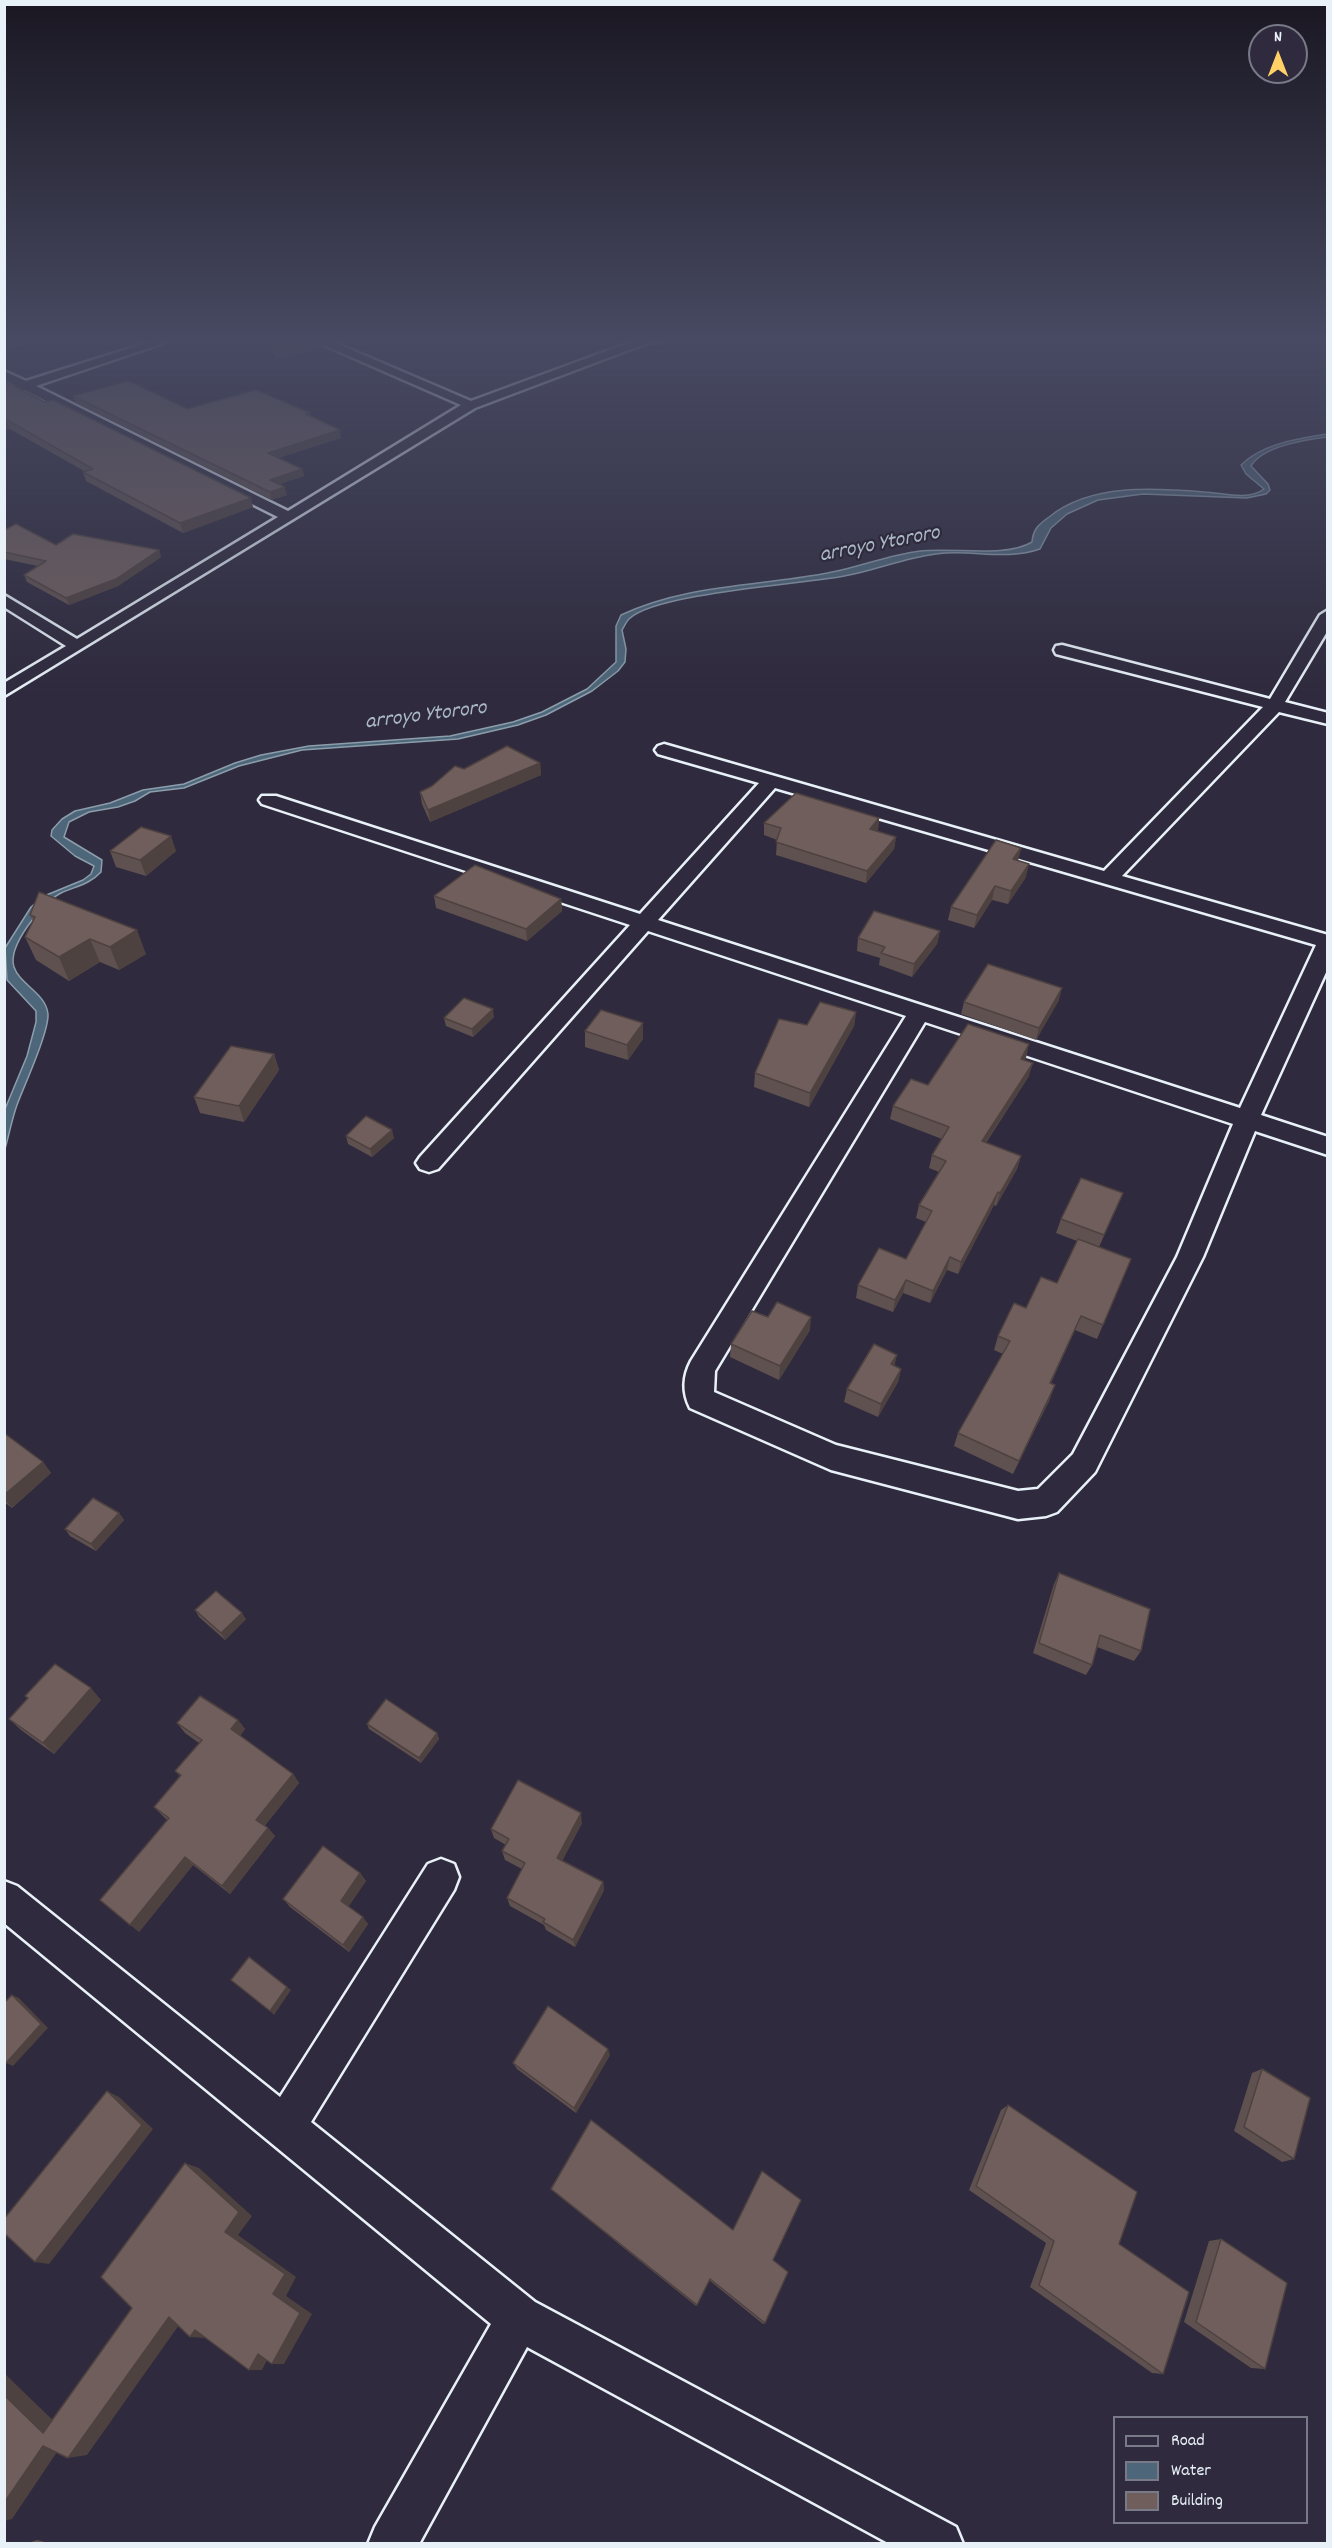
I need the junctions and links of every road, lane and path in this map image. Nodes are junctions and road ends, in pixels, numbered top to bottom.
1 (172, 458) edge
2 (384, 458) edge
3 (288, 516) junction
4 (4, 600) edge
5 (1328, 615) edge
6 (77, 646) junction
7 (1062, 650) dead end
8 (4, 691) edge
9 (1274, 706) junction
10 (1328, 719) edge
11 (664, 750) dead end
12 (771, 781) junction
13 (269, 800) dead end
14 (1109, 878) junction
15 (646, 922) junction
16 (1328, 943) edge
17 (920, 1012) junction
18 (1247, 1120) junction
19 (1328, 1146) edge
20 (429, 1163) dead end
21 (441, 1877) dead end
22 (4, 1899) edge
23 (285, 2126) junction
24 (519, 2318) junction
25 (392, 2544) edge
26 (939, 2544) edge

1 - 3 street
2 - 3 street
3 - 6 street
4 - 6 street
5 - 9 street
6 - 8 street
7 - 9 street
9 - 10 street
9 - 14 street
11 - 12 street
12 - 14 street
12 - 15 street
13 - 15 street
14 - 16 street
15 - 17 street
15 - 20 street
16 - 18 street
17 - 18 street
17 - 18 street
18 - 19 street
21 - 23 street
22 - 23 street
23 - 24 street
24 - 25 street
24 - 26 street

